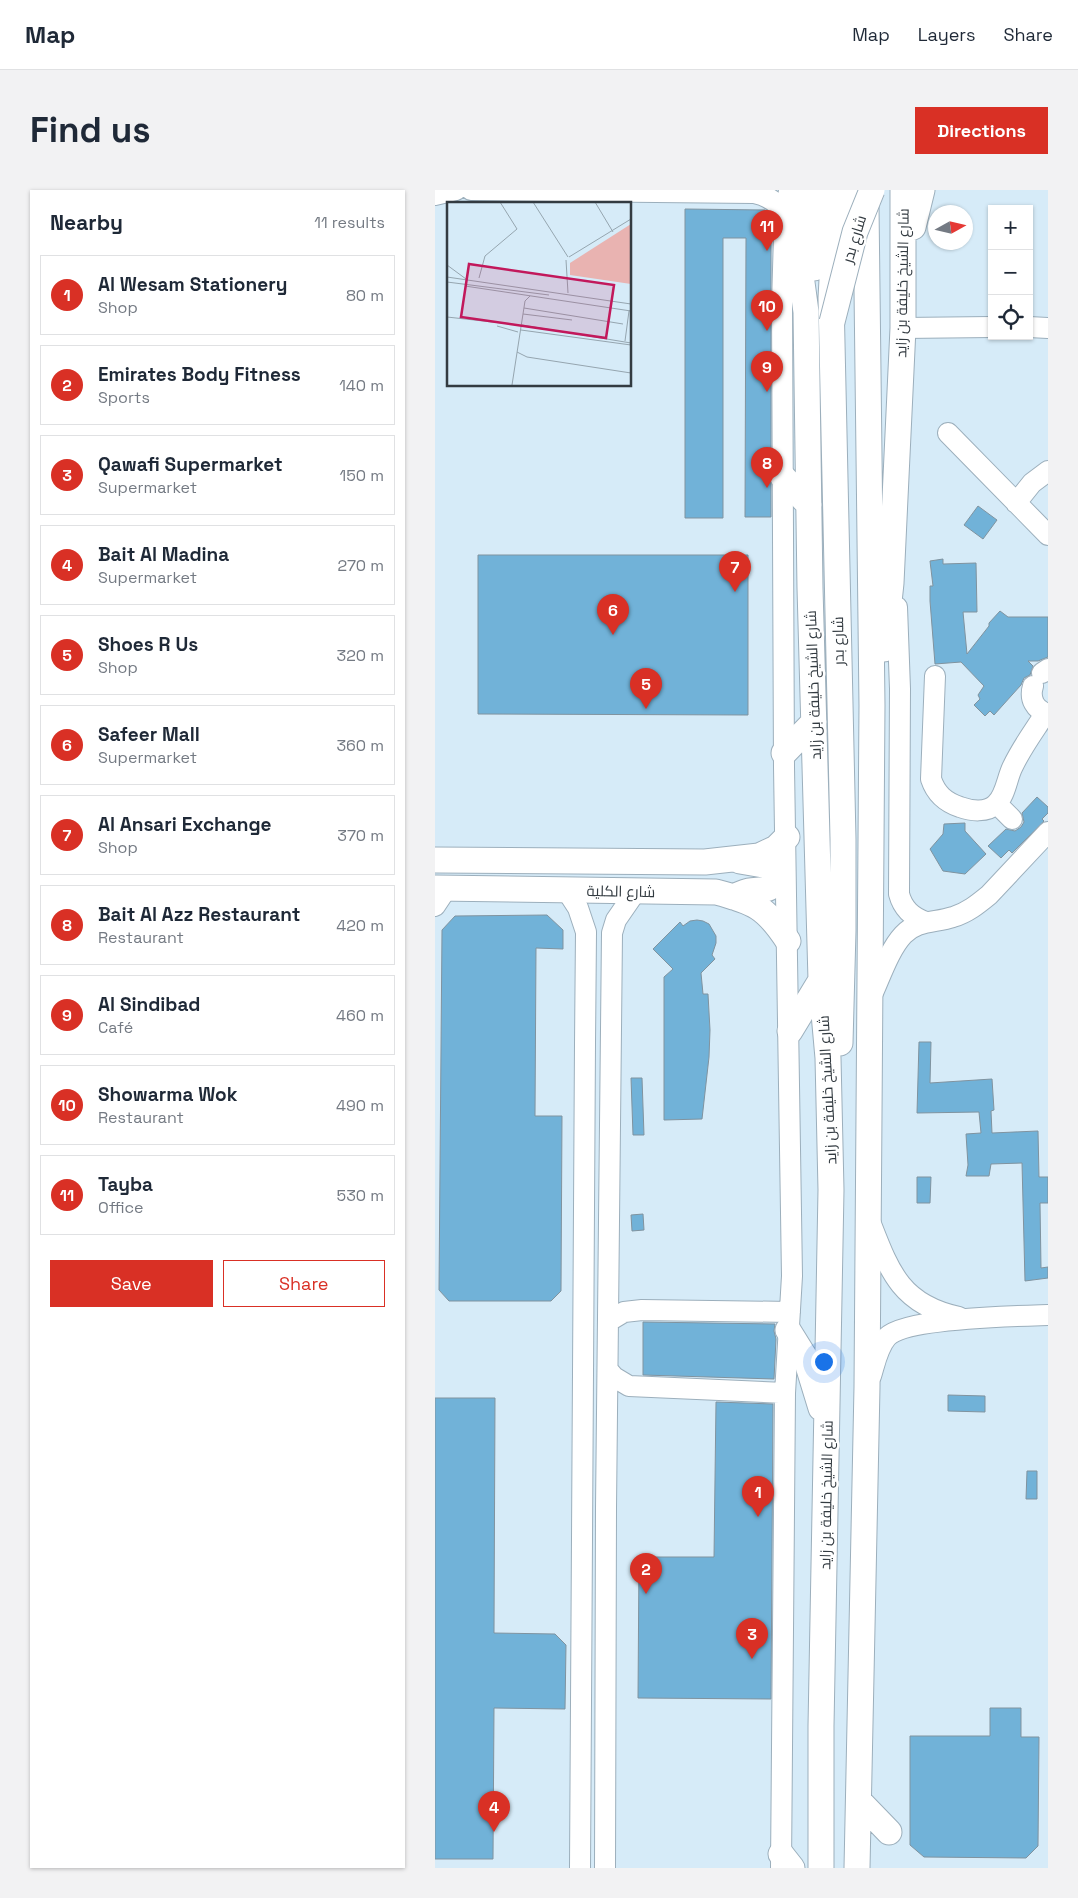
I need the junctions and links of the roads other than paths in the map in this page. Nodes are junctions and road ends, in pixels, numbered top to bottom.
1 (456, 190) edge
2 (471, 190) edge
3 (475, 190) edge
4 (789, 190) edge
5 (804, 190) edge
6 (825, 190) edge
7 (847, 190) edge
8 (866, 190) edge
9 (872, 190) edge
10 (903, 190) edge
11 (922, 190) edge
12 (726, 191) edge
13 (435, 195) edge
14 (786, 216) junction
15 (903, 258) junction
16 (806, 312) junction
17 (832, 322) junction
18 (988, 327) edge
19 (1033, 327) edge
20 (903, 328) junction
21 (1048, 328) edge
22 (948, 433) dead end
23 (1048, 470) edge
24 (783, 477) junction
25 (1016, 503) junction
26 (809, 505) junction
27 (1048, 535) edge
28 (892, 558) junction
29 (935, 676) dead end
30 (1041, 676) edge
31 (872, 705) junction
32 (1047, 714) edge
33 (814, 722) junction
34 (784, 753) junction
35 (997, 804) junction
36 (1012, 819) dead end
37 (1048, 832) edge
38 (787, 837) junction
39 (437, 858) edge
40 (735, 860) junction
41 (567, 891) junction
42 (636, 892) junction
43 (439, 894) edge
44 (733, 897) junction
45 (926, 922) junction
46 (788, 941) junction
47 (821, 980) junction
48 (871, 998) junction
49 (790, 1031) junction
50 (611, 1042) junction
51 (585, 1044) junction
52 (830, 1097) junction
53 (867, 1214) junction
54 (1048, 1315) edge
55 (973, 1319) junction
56 (609, 1321) junction
57 (789, 1321) junction
58 (608, 1370) junction
59 (867, 1387) junction
60 (785, 1393) junction
61 (828, 1430) junction
62 (581, 1756) junction
63 (605, 1756) junction
64 (859, 1801) junction
65 (889, 1832) dead end
66 (785, 1863) edge
67 (580, 1868) edge
68 (605, 1868) edge
69 (821, 1868) edge
70 (857, 1868) edge

1 - 13 street
2 - 3 street
3 - 12 street
4 - 14 street
5 - 16 main road, شارع الشيخ خليفة بن زايد
6 - 16 main road, شارع الشيخ خليفة بن زايد
7 - 17 main road, bridge
8 - 31 main road, شارع الشيخ خليفة بن زايد
9 - 17 main road, شارع بدر, bridge
10 - 15 main road, شارع الشيخ خليفة بن زايد
11 - 15 main road
12 - 14 street
14 - 24 street
15 - 20 main road, شارع الشيخ خليفة بن زايد
16 - 26 main road, شارع الشيخ خليفة بن زايد
17 - 52 main road, شارع بدر
18 - 20 street
19 - 21 street
20 - 28 main road, شارع الشيخ خليفة بن زايد
22 - 25 street
23 - 25 street
24 - 26 main road
24 - 34 street
25 - 27 street
26 - 33 main road, شارع الشيخ خليفة بن زايد
28 - 31 main road, شارع الشيخ خليفة بن زايد
28 - 45 street
29 - 35 street
30 - 32 street
31 - 48 main road, شارع الشيخ خليفة بن زايد
32 - 35 street
33 - 34 main road
33 - 47 main road, شارع الشيخ خليفة بن زايد
34 - 38 street
35 - 36 street
37 - 45 street
38 - 40 main road, شارع الكلية
38 - 46 street
39 - 40 main road, شارع الكلية
40 - 44 main road
41 - 42 main road, شارع الكلية
41 - 43 main road, شارع الكلية
41 - 51 street
42 - 44 main road, شارع الكلية
42 - 50 street
44 - 46 main road, شارع الكلية
45 - 48 street
46 - 49 street
47 - 49 main road
47 - 52 main road, شارع الشيخ خليفة بن زايد
48 - 53 main road, شارع الشيخ خليفة بن زايد
49 - 57 street
50 - 51 street
50 - 56 street
51 - 62 street
52 - 61 main road, شارع الشيخ خليفة بن زايد
53 - 55 street
53 - 59 main road, شارع الشيخ خليفة بن زايد
54 - 55 street
55 - 59 street
56 - 57 street
56 - 58 street
57 - 60 street
57 - 61 main road
58 - 60 street
58 - 63 street
59 - 64 main road, شارع الشيخ خليفة بن زايد
60 - 66 street
61 - 69 main road, شارع الشيخ خليفة بن زايد
62 - 63 street
62 - 67 street
63 - 68 street
64 - 65 main road
64 - 70 main road, شارع الشيخ خليفة بن زايد

